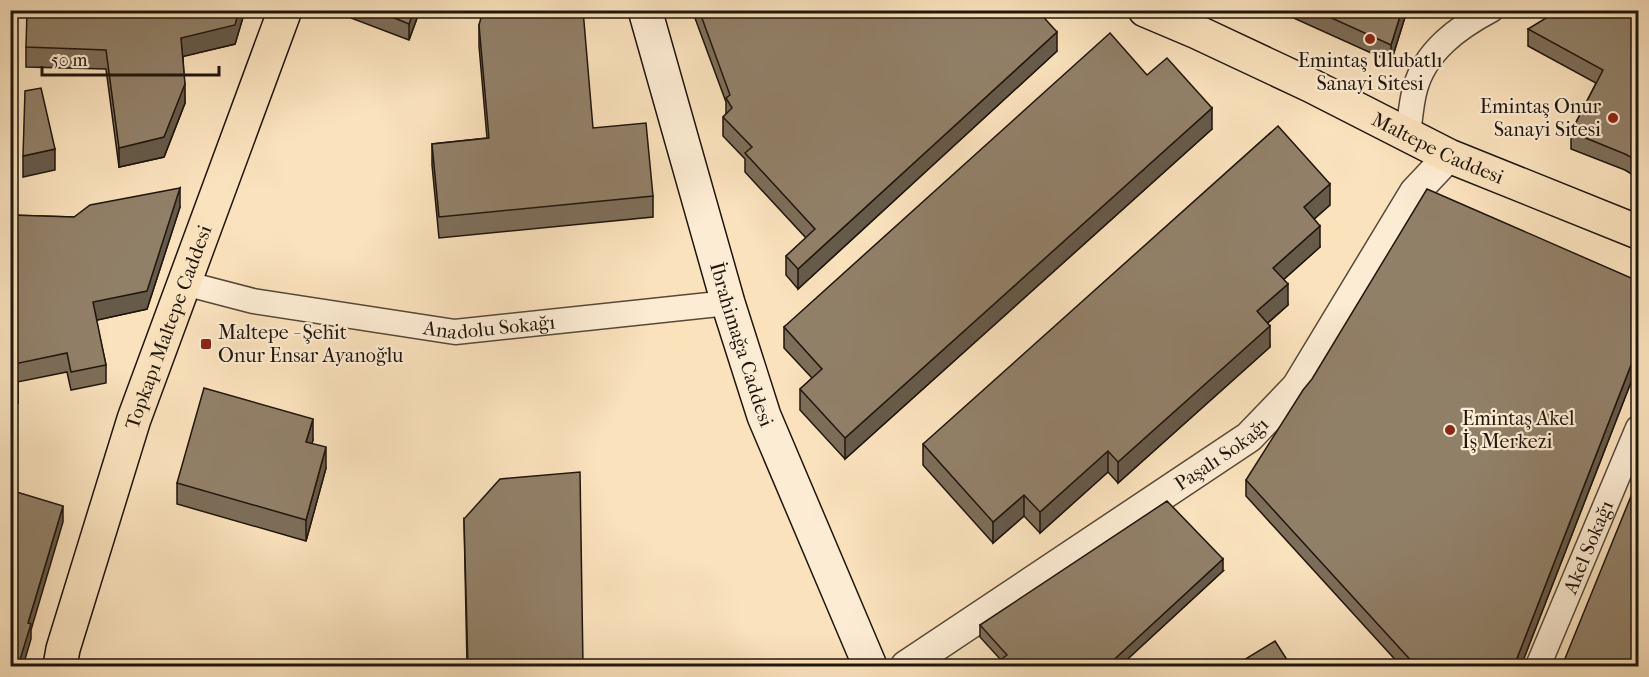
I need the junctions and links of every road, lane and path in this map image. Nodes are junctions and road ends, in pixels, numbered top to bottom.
1 (285, 10) edge
2 (645, 10) edge
3 (1145, 10) edge
4 (1491, 10) edge
5 (1408, 135) junction
6 (1449, 156) junction
7 (1638, 232) edge
8 (184, 284) junction
9 (728, 303) junction
10 (1638, 428) edge
11 (59, 661) edge
12 (870, 666) edge
13 (906, 666) edge
14 (1539, 666) edge

1 - 8 main road, Topkapı Maltepe Caddesi
2 - 9 main road, İbrahimağa Caddesi
3 - 5 main road, Maltepe Caddesi
4 - 5 street
5 - 6 main road, Maltepe Caddesi
6 - 7 main road, Maltepe Caddesi
6 - 13 street, Paşalı Sokağı
8 - 9 street, Anadolu Sokağı
8 - 11 main road, Topkapı Maltepe Caddesi
9 - 12 main road, İbrahimağa Caddesi
10 - 14 street, Akel Sokağı

